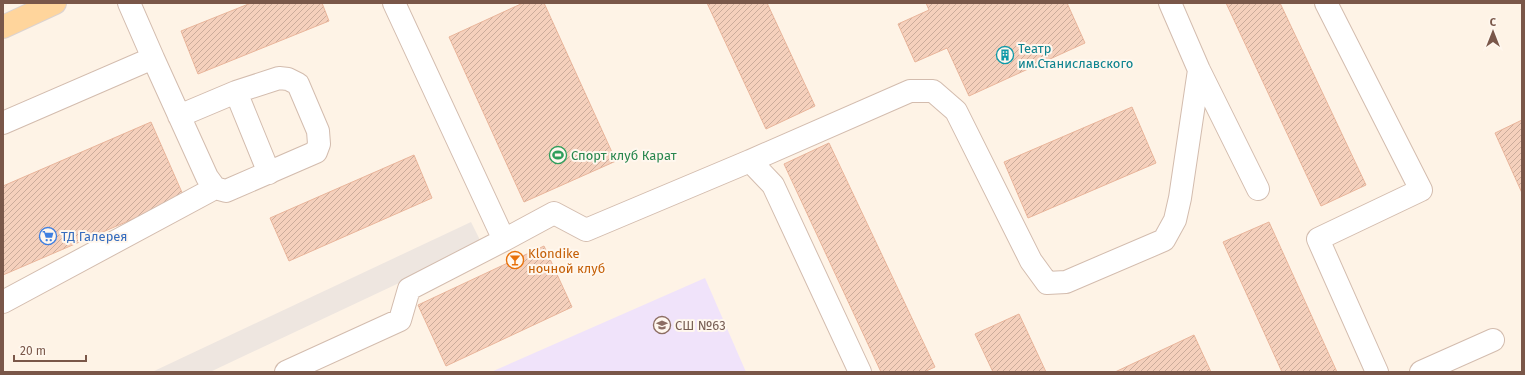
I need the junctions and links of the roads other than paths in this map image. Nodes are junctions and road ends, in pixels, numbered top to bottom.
1 (55, 3) edge
2 (129, 3) edge
3 (394, 3) edge
4 (1170, 3) edge
5 (1326, 3) edge
6 (3, 27) edge
7 (153, 58) junction
8 (1199, 70) junction
9 (236, 92) junction
10 (179, 116) junction
11 (3, 123) edge
12 (750, 161) junction
13 (269, 173) junction
14 (215, 188) junction
15 (1258, 189) dead end
16 (504, 240) junction
17 (3, 302) edge
18 (1493, 340) dead end
19 (286, 372) edge
20 (860, 372) edge
21 (1378, 372) edge
22 (1421, 372) edge

1 - 6 main road
2 - 7 lane
3 - 16 lane
4 - 8 lane
5 - 21 lane
7 - 10 lane
7 - 11 lane
8 - 12 lane
8 - 15 lane
9 - 10 lane
9 - 13 lane
9 - 13 lane
10 - 14 lane
12 - 16 lane
12 - 20 lane
13 - 14 lane
14 - 17 lane
16 - 19 lane
18 - 22 lane

